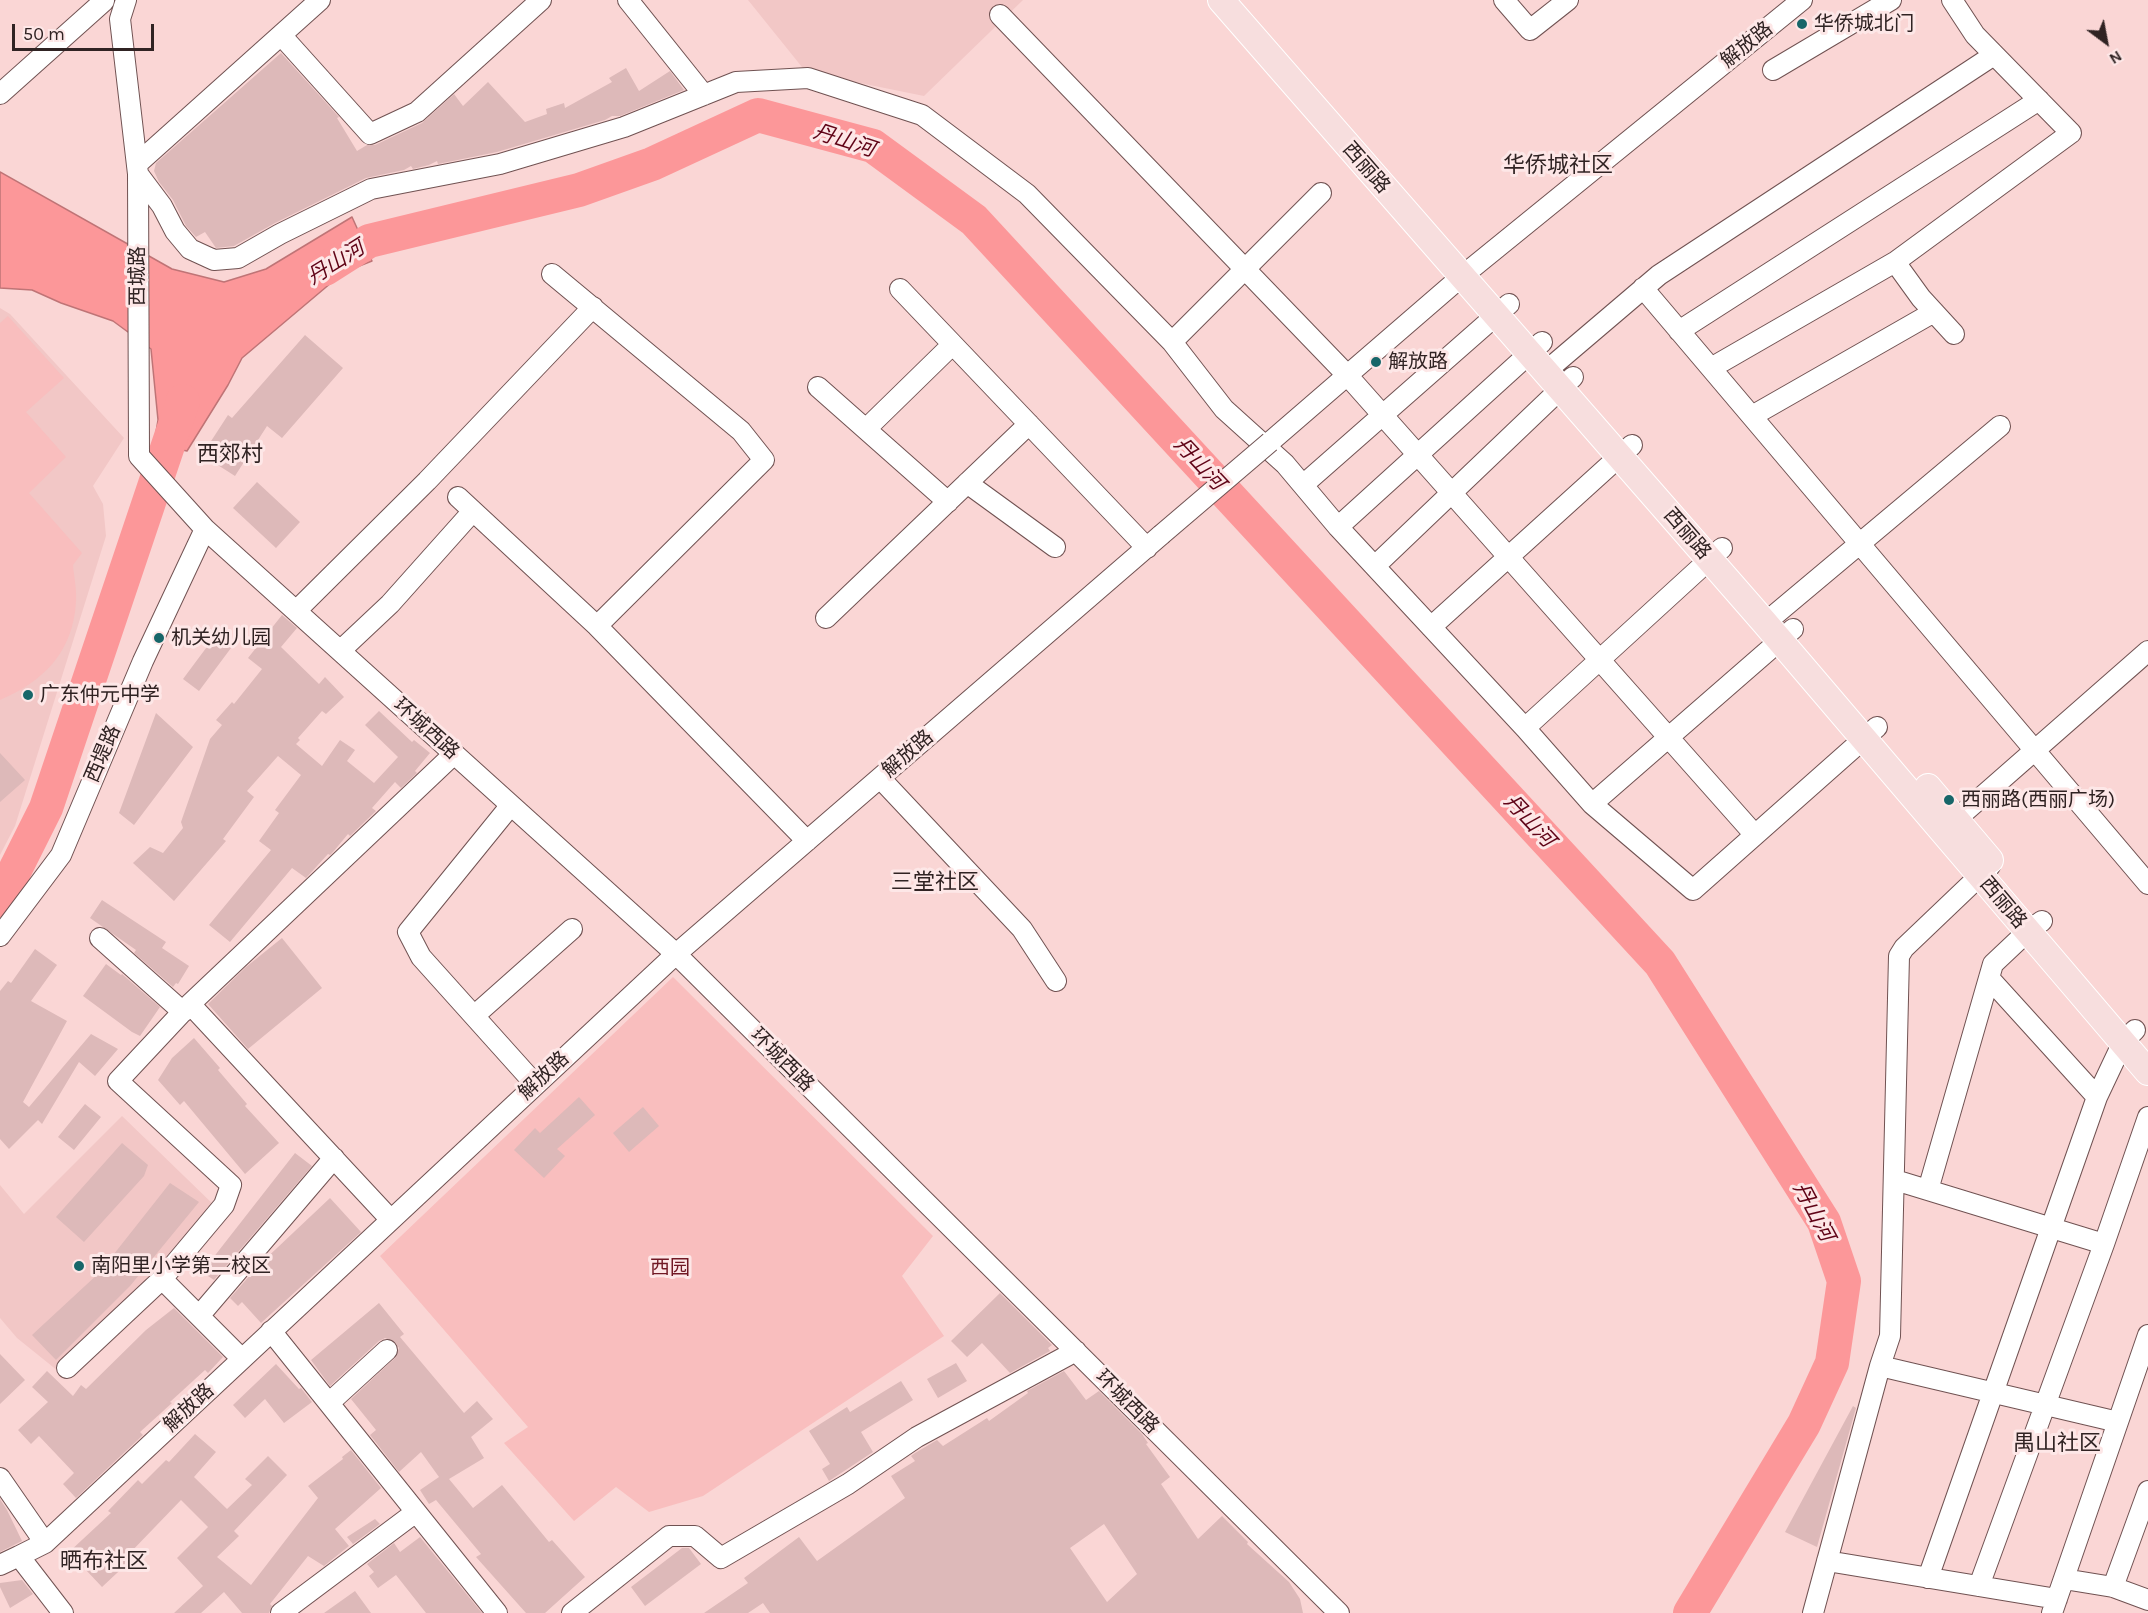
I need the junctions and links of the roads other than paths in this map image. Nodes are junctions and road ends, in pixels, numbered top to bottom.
1 (126, 0) edge
2 (320, 0) edge
3 (541, 0) edge
4 (628, 0) edge
5 (1221, 0) edge
6 (1243, 0) edge
7 (1504, 0) edge
8 (1568, 0) edge
9 (1802, 0) edge
10 (1891, 0) edge
11 (1952, 0) edge
12 (103, 1) edge
13 (1000, 15) dead end
14 (120, 19) junction
15 (281, 35) junction
16 (1994, 55) junction
17 (1773, 70) dead end
18 (0, 94) edge
19 (704, 95) junction
20 (2039, 100) junction
21 (138, 169) junction
22 (1321, 193) dead end
23 (1895, 262) junction
24 (1245, 269) junction
25 (1468, 271) junction
26 (552, 274) dead end
27 (1643, 288) junction
28 (900, 289) dead end
29 (592, 307) junction
30 (1502, 310) junction
31 (1934, 312) junction
32 (1679, 331) junction
33 (1954, 334) dead end
34 (1172, 342) junction
35 (952, 345) junction
36 (1551, 366) junction
37 (1711, 368) junction
38 (1347, 375) junction
39 (818, 387) dead end
40 (1383, 415) junction
41 (1752, 417) junction
42 (1029, 424) junction
43 (2000, 426) dead end
44 (866, 429) junction
45 (1626, 451) junction
46 (1418, 455) junction
47 (967, 483) junction
48 (1303, 485) junction
49 (1452, 493) junction
50 (458, 497) dead end
51 (948, 502) junction
52 (473, 511) junction
53 (1338, 526) junction
54 (205, 529) junction
55 (1154, 542) junction
56 (1860, 543) junction
57 (1055, 547) dead end
58 (1716, 554) junction
59 (1509, 557) junction
60 (1375, 566) junction
61 (296, 611) junction
62 (826, 618) dead end
63 (597, 626) junction
64 (1779, 626) junction
65 (1431, 627) junction
66 (340, 651) junction
67 (2148, 651) edge
68 (1600, 659) junction
69 (1525, 728) junction
70 (1870, 733) junction
71 (1669, 737) junction
72 (2034, 750) junction
73 (454, 754) junction
74 (880, 778) junction
75 (1592, 804) junction
76 (511, 805) junction
77 (1949, 825) junction
78 (1755, 835) junction
79 (807, 841) junction
80 (1986, 869) junction
81 (2148, 884) edge
82 (2035, 926) junction
83 (572, 929) dead end
84 (0, 936) edge
85 (100, 938) dead end
86 (676, 954) junction
87 (1989, 978) junction
88 (1056, 981) dead end
89 (187, 1008) junction
90 (474, 1016) junction
91 (2135, 1039) edge
92 (2148, 1072) edge
93 (536, 1084) junction
94 (2097, 1097) junction
95 (2148, 1117) edge
96 (334, 1158) junction
97 (1895, 1180) junction
98 (1928, 1190) junction
99 (391, 1220) junction
100 (2051, 1228) junction
101 (2104, 1244) junction
102 (162, 1279) junction
103 (199, 1316) junction
104 (271, 1331) junction
105 (2148, 1335) edge
106 (387, 1350) dead end
107 (1076, 1351) junction
108 (242, 1359) junction
109 (1880, 1366) junction
110 (67, 1368) dead end
111 (1993, 1393) junction
112 (329, 1403) junction
113 (2044, 1405) junction
114 (2118, 1422) junction
115 (0, 1478) edge
116 (2148, 1491) edge
117 (416, 1512) junction
118 (45, 1543) junction
119 (19, 1556) junction
120 (1827, 1561) junction
121 (0, 1565) edge
122 (1928, 1578) junction
123 (2064, 1579) junction
124 (1979, 1586) junction
125 (2113, 1587) junction
126 (2148, 1600) edge
127 (2055, 1606) edge
128 (63, 1613) edge
129 (281, 1613) edge
130 (497, 1613) edge
131 (572, 1613) edge
132 (1339, 1613) edge
133 (1813, 1613) edge

1 - 14 street, 西城路
2 - 15 street
3 - 15 street
4 - 19 street
5 - 25 main road, 西丽路
6 - 25 main road, 西丽路
7 - 8 street
9 - 25 street, 解放路
10 - 17 street
11 - 16 street
12 - 14 street
12 - 18 street
13 - 24 street
14 - 21 street, 西城路
15 - 21 street
16 - 20 street
16 - 27 street
19 - 21 street
19 - 34 street
20 - 23 street
20 - 32 street
21 - 54 street, 西城路
22 - 24 street
23 - 31 street
23 - 37 street
24 - 34 street
24 - 38 street
25 - 30 main road, 西丽路
25 - 38 street, 解放路
26 - 29 street
27 - 32 street
27 - 36 street
28 - 35 street
29 - 61 street
29 - 63 street
30 - 36 main road, 西丽路
30 - 40 street
31 - 33 street
31 - 41 street
32 - 37 street
34 - 48 street
35 - 42 street
35 - 44 street
36 - 45 main road, 西丽路
36 - 46 street
36 - 49 street
37 - 41 street
38 - 40 street
38 - 55 street, 解放路, bridge
39 - 44 street
40 - 46 street
40 - 48 street
41 - 56 street
42 - 47 street
42 - 55 street
43 - 56 street
44 - 51 street
45 - 58 main road, 西丽路
45 - 59 street
46 - 49 street
46 - 53 street
47 - 51 street
47 - 57 street
48 - 53 street
49 - 59 street
49 - 60 street
50 - 52 street
51 - 62 street
52 - 63 street
52 - 66 street
53 - 60 street
54 - 61 street, 环城西路
54 - 84 street, 西堤路
55 - 74 street, 解放路
56 - 64 street
56 - 72 street
58 - 64 main road, 西丽路
58 - 68 street
59 - 65 street
59 - 68 street
60 - 65 street
61 - 66 street, 环城西路
63 - 79 street
64 - 70 main road, 西丽路
64 - 71 street
65 - 69 street
66 - 73 street, 环城西路
67 - 72 street
68 - 69 street
68 - 71 street
69 - 75 street
70 - 77 main road, 西丽路
70 - 78 street
71 - 75 street
71 - 78 street
72 - 77 street
72 - 81 street
73 - 76 street, 环城西路
73 - 89 street
74 - 79 street, 解放路
74 - 88 street
75 - 78 street
76 - 86 street, 环城西路
76 - 90 street
77 - 80 main road, 西丽路
79 - 86 street, 解放路
80 - 82 main road, 西丽路
80 - 97 street
82 - 87 street
82 - 91 main road, 西丽路
83 - 90 street
85 - 89 street
86 - 93 street, 解放路
86 - 107 street, 环城西路
87 - 94 street
87 - 98 street
89 - 96 street
89 - 102 street
90 - 93 street
91 - 92 main road, 西丽路
91 - 94 street
93 - 99 street, 解放路
94 - 100 street
95 - 101 street
96 - 99 street
96 - 103 street
97 - 98 street
97 - 109 street
98 - 100 street
99 - 104 street, 解放路
100 - 101 street
100 - 111 street
101 - 113 street
102 - 103 street
102 - 110 street
103 - 108 street
104 - 108 street, 解放路
104 - 112 street
105 - 114 street
106 - 112 street
107 - 131 street
107 - 132 street, 环城西路
108 - 118 street, 解放路
109 - 111 street
109 - 120 street
111 - 113 street
111 - 122 street
112 - 117 street
113 - 114 street
113 - 124 street
114 - 123 street
115 - 118 street
116 - 125 street
117 - 129 street
117 - 130 street
118 - 119 street, 解放路
119 - 121 street, 解放路
119 - 128 street
120 - 122 street
120 - 133 street
122 - 124 street
123 - 125 street
123 - 127 street
124 - 127 street
125 - 126 street

